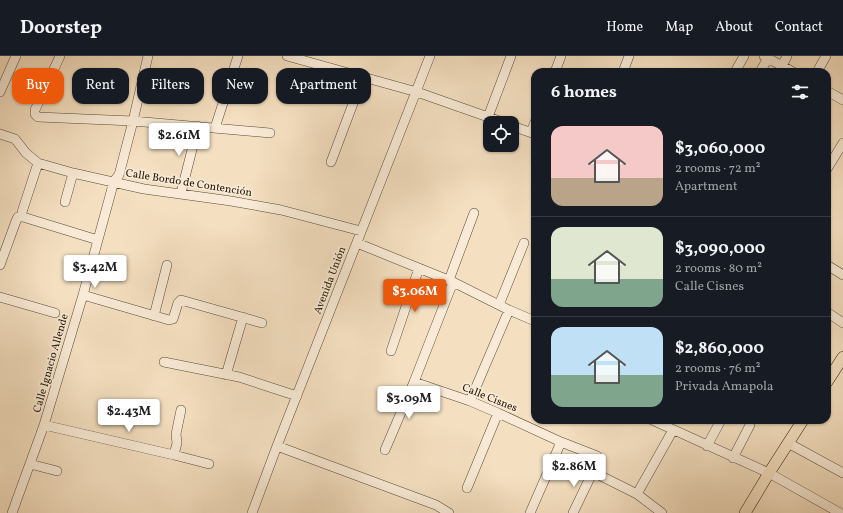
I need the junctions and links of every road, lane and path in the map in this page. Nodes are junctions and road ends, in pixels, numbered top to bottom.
1 (16, 56) edge
2 (60, 56) edge
3 (148, 56) edge
4 (238, 56) edge
5 (430, 56) edge
6 (511, 56) edge
7 (561, 56) edge
8 (629, 56) edge
9 (744, 56) edge
10 (787, 56) edge
11 (826, 56) edge
12 (292, 57) edge
13 (766, 57) edge
14 (782, 66) junction
15 (145, 68) edge
16 (329, 68) edge
17 (556, 68) edge
18 (624, 68) edge
19 (737, 68) edge
20 (762, 68) edge
21 (786, 68) edge
22 (819, 68) edge
23 (371, 80) edge
24 (0, 92) edge
25 (416, 92) junction
26 (831, 94) edge
27 (843, 100) edge
28 (137, 104) edge
29 (353, 104) edge
30 (485, 116) edge
31 (488, 116) edge
32 (134, 121) junction
33 (198, 126) junction
34 (215, 128) junction
35 (519, 128) edge
36 (531, 132) edge
37 (270, 133) dead end
38 (0, 134) edge
39 (843, 143) edge
40 (331, 162) dead end
41 (831, 162) edge
42 (38, 164) junction
43 (73, 173) junction
44 (114, 181) junction
45 (181, 194) junction
46 (65, 202) dead end
47 (22, 212) dead end
48 (474, 213) dead end
49 (361, 231) junction
50 (98, 240) junction
51 (357, 243) junction
52 (524, 243) dead end
53 (0, 265) edge
54 (167, 265) dead end
55 (420, 268) junction
56 (831, 268) edge
57 (843, 275) edge
58 (451, 281) junction
59 (83, 295) junction
60 (0, 297) edge
61 (499, 305) junction
62 (509, 310) junction
63 (55, 314) dead end
64 (831, 315) edge
65 (154, 316) junction
66 (242, 317) junction
67 (531, 319) edge
68 (262, 323) dead end
69 (843, 323) edge
70 (391, 351) dead end
71 (843, 357) edge
72 (164, 362) dead end
73 (226, 375) junction
74 (831, 376) edge
75 (414, 382) junction
76 (297, 396) junction
77 (470, 402) junction
78 (181, 410) dead end
79 (498, 413) junction
80 (660, 424) edge
81 (719, 424) edge
82 (799, 424) edge
83 (44, 425) junction
84 (750, 426) dead end
85 (673, 430) junction
86 (561, 442) junction
87 (788, 442) junction
88 (277, 446) junction
89 (707, 446) junction
90 (385, 450) dead end
91 (174, 454) junction
92 (733, 458) junction
93 (30, 464) junction
94 (209, 464) dead end
95 (57, 471) dead end
96 (593, 472) junction
97 (769, 473) junction
98 (843, 473) edge
99 (467, 488) dead end
100 (637, 494) junction
101 (12, 513) edge
102 (252, 513) edge
103 (449, 513) edge
104 (530, 513) edge
105 (573, 513) edge
106 (662, 513) edge
107 (745, 513) edge
108 (840, 513) edge

1 - 24 street
2 - 32 street
3 - 15 street, Calle Ignacio Allende
4 - 34 street
5 - 25 street, Avenida Unión
6 - 31 street
7 - 17 street
8 - 18 street
9 - 19 street
10 - 14 street
11 - 22 street
12 - 16 street
13 - 14 street
13 - 20 street
14 - 21 street
23 - 25 street
25 - 30 street
25 - 49 street, Avenida Unión
26 - 27 street
28 - 32 street, Calle Ignacio Allende
29 - 40 street
32 - 33 street
32 - 44 street, Calle Ignacio Allende
33 - 34 street
33 - 45 street
34 - 37 street
35 - 36 street
38 - 42 street, Calle Bordo de Contención
39 - 41 street
42 - 43 street, Calle Bordo de Contención
42 - 47 street
43 - 44 street, Calle Bordo de Contención
43 - 46 street
44 - 45 street, Calle Bordo de Contención
44 - 50 street, Calle Ignacio Allende
45 - 49 street, Calle Bordo de Contención
48 - 58 street
49 - 51 street, Avenida Unión
50 - 53 street
50 - 59 street, Calle Ignacio Allende
51 - 55 street
51 - 76 street, Avenida Unión
52 - 61 street
54 - 65 street
55 - 58 street
55 - 70 street
56 - 57 street
58 - 61 street
58 - 75 street
59 - 65 street
59 - 83 street, Calle Ignacio Allende
60 - 63 street
61 - 62 street
62 - 67 street
62 - 77 street
64 - 69 street
65 - 66 street
66 - 68 street
66 - 73 street
71 - 74 main road
72 - 73 street
73 - 76 street
75 - 77 street, Calle Cisnes
75 - 90 street
76 - 88 street, Avenida Unión
77 - 79 street, Calle Cisnes
78 - 91 street
79 - 86 street, Calle Cisnes
79 - 99 street
80 - 85 street
81 - 89 street
82 - 87 main road
83 - 91 street
83 - 93 street, Calle Ignacio Allende
84 - 92 street
85 - 89 street
85 - 100 street
86 - 96 street, Calle Cisnes
86 - 104 street
87 - 97 main road
87 - 98 street
88 - 102 street, Avenida Unión
88 - 103 street
89 - 92 street
91 - 94 street
92 - 97 street
93 - 95 street
93 - 101 street, Calle Ignacio Allende
96 - 100 street
96 - 105 street
97 - 107 main road
97 - 108 street
100 - 106 street

